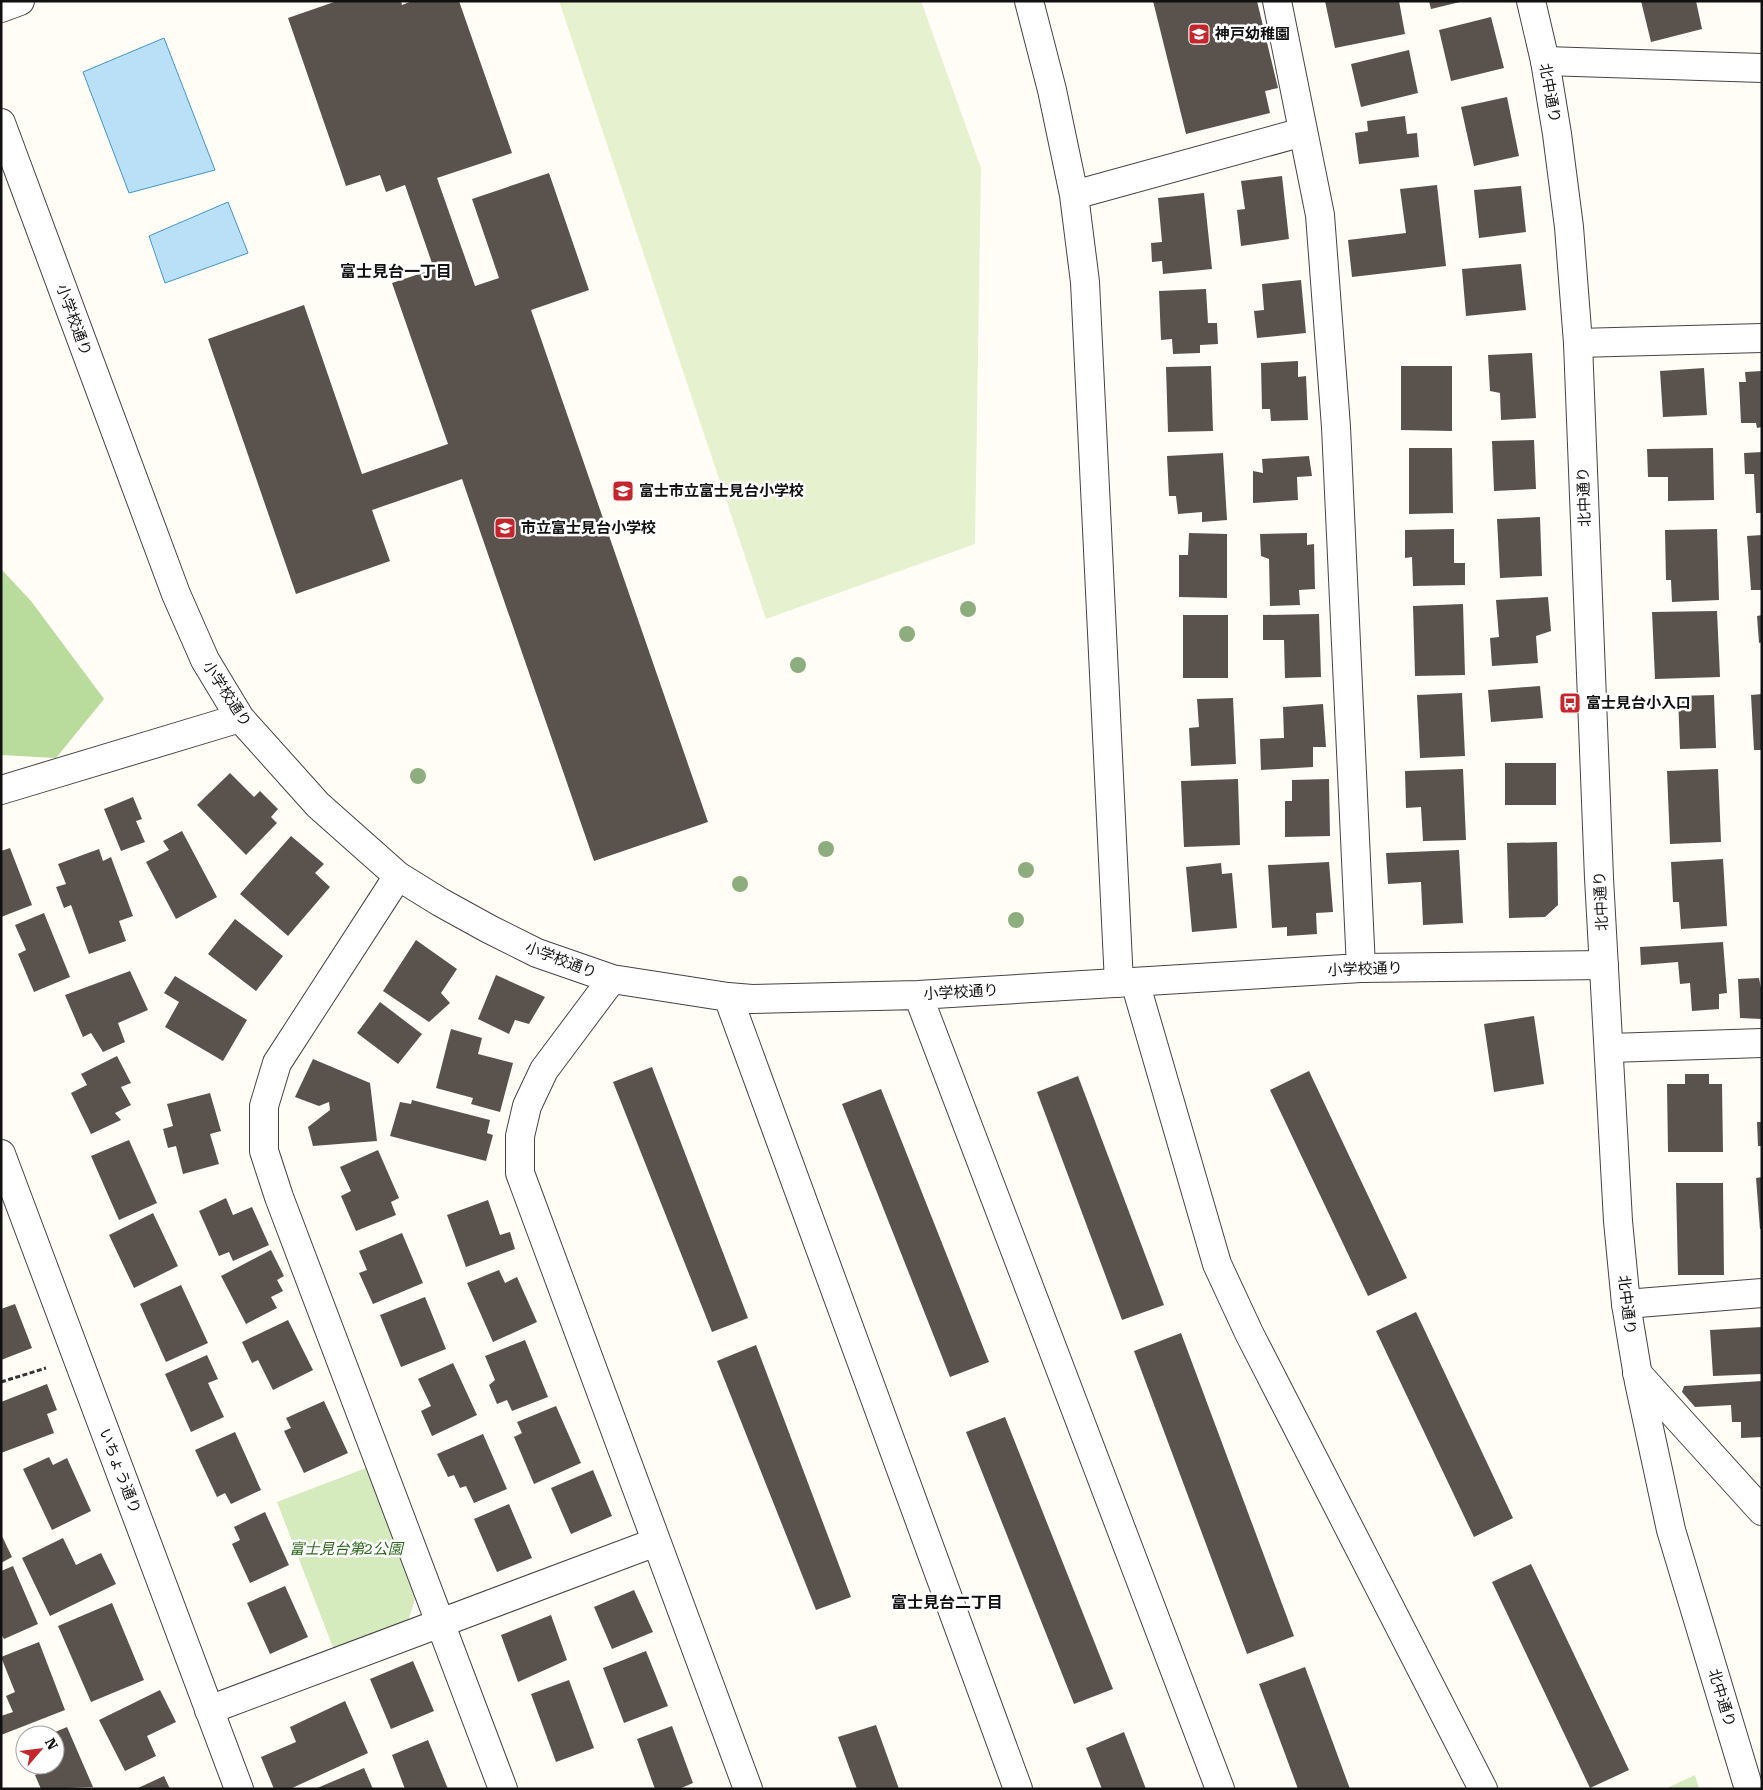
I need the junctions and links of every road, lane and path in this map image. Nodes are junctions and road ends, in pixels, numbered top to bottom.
1 (20, 1) edge
2 (1029, 1) edge
3 (1277, 1) edge
4 (1531, 1) edge
5 (1, 8) edge
6 (1545, 61) junction
7 (1762, 68) edge
8 (1, 124) edge
9 (1303, 132) junction
10 (1074, 195) junction
11 (1762, 338) edge
12 (1578, 343) junction
13 (240, 718) junction
14 (1, 790) edge
15 (398, 876) junction
16 (1604, 965) junction
17 (1361, 968) junction
18 (612, 979) junction
19 (1127, 982) junction
20 (918, 995) junction
21 (728, 997) junction
22 (1762, 1043) edge
23 (1610, 1048) junction
24 (1, 1154) edge
25 (1762, 1293) edge
26 (1626, 1304) junction
27 (47, 1368) dead end
28 (1637, 1373) junction
29 (1, 1382) edge
30 (1762, 1512) edge
31 (656, 1542) junction
32 (441, 1623) junction
33 (209, 1710) junction
34 (239, 1789) edge
35 (503, 1789) edge
36 (748, 1789) edge
37 (1018, 1789) edge
38 (1220, 1789) edge
39 (1483, 1789) edge
40 (1749, 1789) edge

1 - 5 street
2 - 10 street
3 - 9 street
4 - 6 street, 北中通り
6 - 7 street
6 - 12 street, 北中通り
8 - 13 street, 小学校通り
9 - 10 street
9 - 17 street
10 - 19 street
11 - 12 street
12 - 16 street, 北中通り
13 - 14 street
13 - 15 street, 小学校通り
15 - 18 street, 小学校通り
15 - 32 street
16 - 17 street, 小学校通り
16 - 23 street, 北中通り
17 - 19 street, 小学校通り
18 - 21 street, 小学校通り
18 - 31 street
19 - 20 street, 小学校通り
19 - 39 street
20 - 21 street, 小学校通り
20 - 38 street
21 - 37 street
22 - 23 street
23 - 26 street, 北中通り
24 - 33 street, いちょう通り
25 - 26 street
26 - 28 street, 北中通り
27 - 29 path
28 - 30 street
28 - 40 street, 北中通り
31 - 32 street
31 - 36 street
32 - 33 street
32 - 35 street
33 - 34 street, いちょう通り

